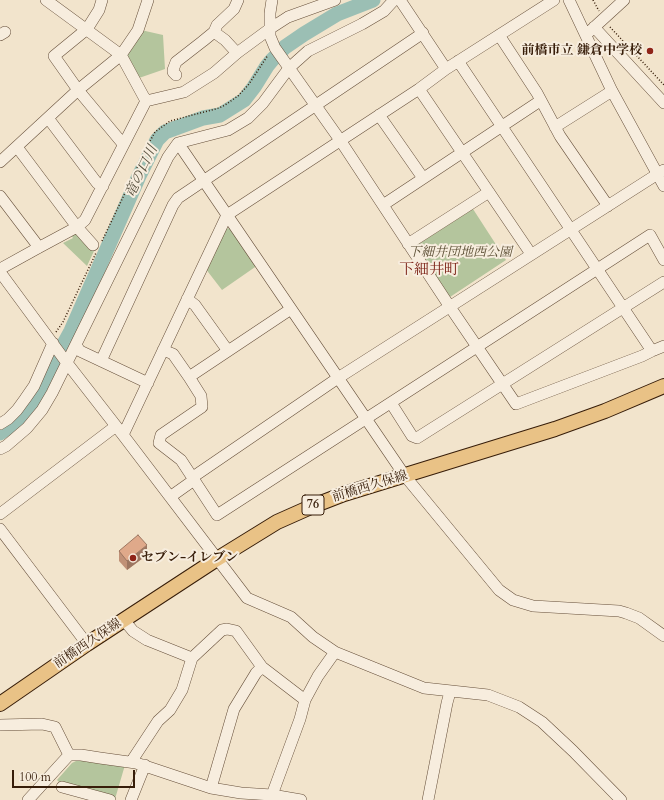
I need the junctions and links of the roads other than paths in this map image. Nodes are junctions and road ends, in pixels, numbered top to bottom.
1 (102, 0) edge
2 (148, 0) edge
3 (238, 0) edge
4 (272, 0) edge
5 (335, 0) edge
6 (394, 0) edge
7 (400, 0) edge
8 (554, 0) edge
9 (569, 0) edge
10 (624, 0) edge
11 (52, 2) edge
12 (271, 28) junction
13 (87, 30) junction
14 (590, 31) junction
15 (214, 32) junction
16 (423, 33) junction
17 (500, 35) junction
18 (237, 53) junction
19 (121, 55) junction
20 (458, 61) junction
21 (288, 66) junction
22 (446, 69) junction
23 (176, 75) dead end
24 (419, 89) junction
25 (78, 90) junction
26 (612, 91) junction
27 (146, 100) junction
28 (540, 101) junction
29 (664, 103) edge
30 (315, 106) junction
31 (379, 115) junction
32 (48, 118) junction
33 (502, 126) junction
34 (555, 127) junction
35 (340, 140) junction
36 (178, 143) junction
37 (123, 144) junction
38 (17, 147) junction
39 (462, 152) junction
40 (0, 162) edge
41 (661, 172) edge
42 (423, 178) junction
43 (203, 181) junction
44 (102, 186) junction
45 (664, 186) edge
46 (489, 192) junction
47 (0, 196) edge
48 (382, 205) junction
49 (608, 206) junction
50 (227, 215) junction
51 (77, 227) junction
52 (571, 229) junction
53 (408, 244) junction
54 (93, 245) dead end
55 (38, 248) junction
56 (531, 254) junction
57 (664, 260) edge
58 (598, 270) junction
59 (0, 271) edge
60 (664, 282) edge
61 (187, 299) junction
62 (450, 307) junction
63 (623, 308) junction
64 (291, 309) junction
65 (54, 345) junction
66 (76, 345) junction
67 (664, 346) edge
68 (477, 347) junction
69 (163, 350) junction
70 (228, 351) junction
71 (652, 351) junction
72 (101, 361) junction
73 (66, 362) junction
74 (189, 377) junction
75 (338, 378) junction
76 (148, 383) junction
77 (503, 384) junction
78 (664, 386) edge
79 (391, 403) junction
80 (366, 419) junction
81 (0, 424) edge
82 (116, 426) junction
83 (123, 435) junction
84 (0, 449) edge
85 (405, 476) junction
86 (193, 478) junction
87 (170, 497) junction
88 (0, 514) edge
89 (0, 529) edge
90 (216, 558) junction
91 (124, 620) junction
92 (664, 636) edge
93 (87, 644) junction
94 (335, 652) junction
95 (192, 658) junction
96 (262, 667) junction
97 (450, 692) junction
98 (305, 700) junction
99 (0, 704) edge
100 (0, 725) edge
101 (69, 754) junction
102 (131, 762) junction
103 (144, 765) junction
104 (62, 787) dead end
105 (211, 788) junction
106 (272, 795) junction
107 (240, 797) edge
108 (28, 800) edge
109 (110, 800) edge
110 (131, 800) edge
111 (301, 800) edge
112 (428, 800) edge
113 (621, 800) edge

1 - 13 street
2 - 19 street
3 - 15 street
4 - 12 street
5 - 12 street
6 - 21 street
7 - 16 street
8 - 17 street
9 - 14 street
10 - 14 street
11 - 13 street
12 - 18 street
12 - 21 street
13 - 19 street
13 - 25 street
14 - 26 street
14 - 29 street
15 - 18 street
15 - 23 street
16 - 22 street
16 - 30 street
17 - 20 street
17 - 28 street
18 - 27 street
19 - 25 street
19 - 27 street
20 - 22 street
20 - 33 street
21 - 30 street
21 - 36 street
22 - 24 street
24 - 31 street
24 - 39 street
25 - 32 street
25 - 37 street
26 - 34 street
26 - 41 street
27 - 37 street
28 - 33 street
28 - 34 street
30 - 35 street
30 - 43 street
31 - 35 street
31 - 42 street
32 - 38 street
32 - 44 street
33 - 39 street
33 - 52 street
34 - 49 street
35 - 48 street
35 - 50 street
36 - 43 street
36 - 66 street
37 - 44 street
38 - 40 street
38 - 51 street
39 - 42 street
39 - 46 street
41 - 45 street
41 - 49 street
42 - 48 street
43 - 50 street
43 - 72 street
44 - 51 street
46 - 53 street
46 - 56 street
47 - 55 street
48 - 53 street
49 - 52 street
50 - 61 street
50 - 64 street
51 - 54 street
51 - 55 street
52 - 56 street
52 - 58 street
53 - 62 street
55 - 59 street
56 - 62 street
57 - 58 street
58 - 63 street
58 - 68 street
59 - 65 street
60 - 63 street
61 - 69 street
61 - 70 street
62 - 68 street
62 - 75 street
63 - 71 street
63 - 77 street
64 - 70 street
64 - 75 street
65 - 73 street
65 - 81 street
66 - 72 street
66 - 73 street
67 - 71 street
68 - 77 street
68 - 79 street
69 - 74 street
69 - 76 street
70 - 74 street
71 - 77 street
72 - 76 street
73 - 82 street
73 - 84 street
74 - 86 street
75 - 80 street
75 - 86 street
76 - 83 street
77 - 79 street
78 - 85 main road, 前橋西久保線 / 76
79 - 80 street
80 - 85 street
80 - 86 street
82 - 83 street
82 - 88 street
83 - 87 street
85 - 90 main road, 前橋西久保線 / 76
85 - 92 street
86 - 87 street
87 - 90 street
89 - 93 street
90 - 91 main road, 前橋西久保線 / 76
90 - 94 street
91 - 93 main road, 前橋西久保線 / 76
91 - 95 street
93 - 99 main road, 前橋西久保線 / 76
94 - 97 street
94 - 98 street
95 - 96 street
95 - 102 street
96 - 98 street
96 - 105 street
97 - 112 street
97 - 113 street
98 - 106 street
100 - 101 street
101 - 102 street
101 - 108 street
102 - 103 street
103 - 105 street
103 - 110 street
104 - 109 street
105 - 107 street
106 - 107 street
106 - 111 street

